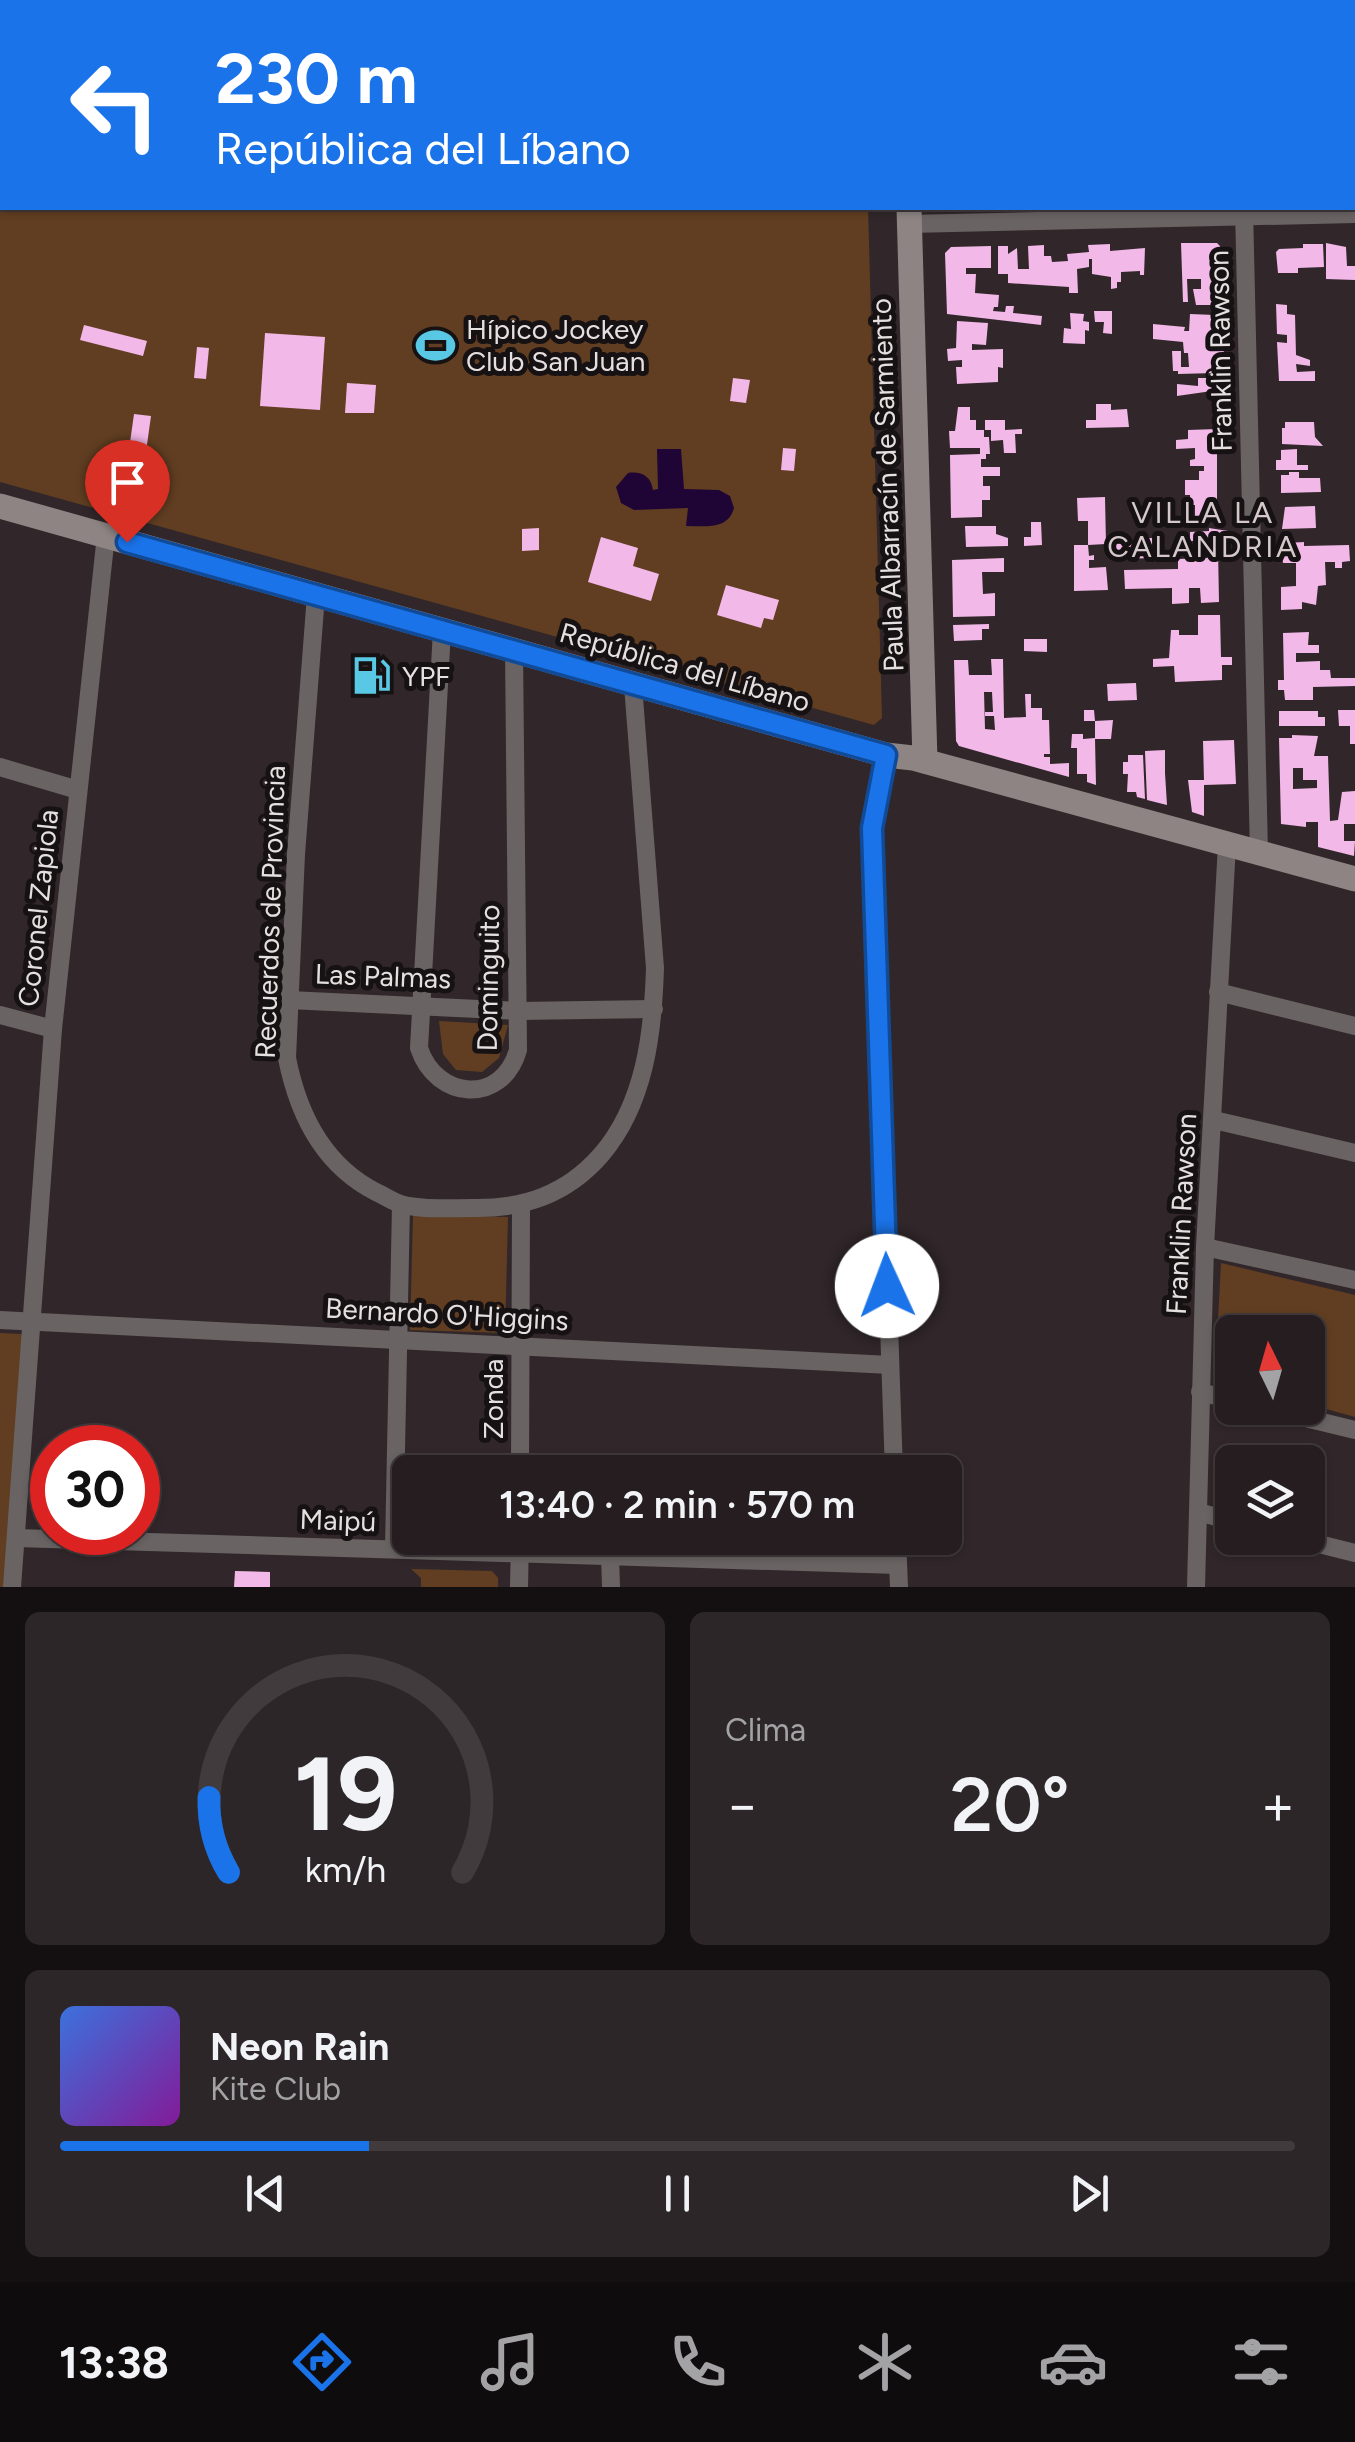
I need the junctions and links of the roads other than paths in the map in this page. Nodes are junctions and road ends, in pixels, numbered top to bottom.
1 (1244, 212) edge
2 (1355, 214) edge
3 (909, 216) edge
4 (0, 506) edge
5 (106, 536) junction
6 (316, 594) junction
7 (442, 630) junction
8 (514, 650) junction
9 (633, 685) junction
10 (886, 755) junction
11 (924, 761) junction
12 (0, 767) edge
13 (78, 790) junction
14 (1228, 844) junction
15 (1259, 853) junction
16 (1355, 879) edge
17 (1218, 992) junction
18 (288, 1000) junction
19 (420, 1004) junction
20 (654, 1009) junction
21 (518, 1010) junction
22 (0, 1016) edge
23 (1355, 1026) edge
24 (54, 1029) junction
25 (1214, 1120) junction
26 (1355, 1153) edge
27 (401, 1205) junction
28 (521, 1206) junction
29 (1205, 1246) junction
30 (1355, 1280) edge
31 (0, 1320) edge
32 (32, 1320) junction
33 (398, 1339) junction
34 (520, 1346) junction
35 (890, 1364) junction
36 (1200, 1392) junction
37 (1215, 1396) edge
38 (1325, 1423) edge
39 (1355, 1430) edge
40 (396, 1455) edge
41 (520, 1455) edge
42 (893, 1455) edge
43 (1198, 1512) junction
44 (1215, 1516) edge
45 (16, 1538) junction
46 (1325, 1545) edge
47 (392, 1549) edge
48 (1355, 1553) edge
49 (520, 1555) edge
50 (610, 1555) joint
51 (898, 1555) edge
52 (898, 1564) junction
53 (12, 1587) edge
54 (519, 1587) edge
55 (610, 1587) edge
56 (899, 1587) edge
57 (1196, 1587) edge

1 - 2 street
1 - 3 street
1 - 15 street, Franklin Rawson
3 - 11 main road, Paula Albarracín de Sarmiento
4 - 5 main road, República del Líbano
5 - 6 main road, República del Líbano
5 - 13 street, Coronel Zapiola
6 - 7 main road, República del Líbano
6 - 18 street, Recuerdos de Provincia
7 - 8 main road, República del Líbano
7 - 19 street, Dominguito
8 - 9 main road, República del Líbano
8 - 21 street, Dominguito
9 - 10 main road, República del Líbano
9 - 20 street, Recuerdos de Provincia
10 - 11 main road, República del Líbano
10 - 35 street
11 - 14 main road, República del Líbano
12 - 13 street
13 - 24 street, Coronel Zapiola
14 - 15 main road, República del Líbano
14 - 17 street, Franklin Rawson
15 - 16 main road, República del Líbano
17 - 23 street
17 - 25 street, Franklin Rawson
18 - 19 street, Las Palmas
18 - 27 street, Recuerdos de Provincia
19 - 21 street, Las Palmas
19 - 21 street, Dominguito
20 - 21 street, Las Palmas
20 - 28 street, Recuerdos de Provincia
22 - 24 street
24 - 32 street, Coronel Zapiola
25 - 26 street
25 - 29 street, Franklin Rawson
27 - 28 street, Recuerdos de Provincia
27 - 33 street
28 - 34 street, Zonda
29 - 30 street
29 - 36 street, Franklin Rawson
31 - 32 street, Bernardo O'Higgins
32 - 33 street, Bernardo O'Higgins
32 - 45 street, Coronel Zapiola
33 - 34 street, Bernardo O'Higgins
33 - 40 street
34 - 35 street, Bernardo O'Higgins
34 - 41 street, Zonda
35 - 42 street
36 - 37 street
36 - 43 street, Franklin Rawson
38 - 39 street
43 - 44 street
43 - 57 street, Franklin Rawson
45 - 47 street, Maipú
45 - 53 street, Coronel Zapiola
46 - 48 street
49 - 54 street
50 - 52 street, Maipú
50 - 55 street
51 - 52 street
52 - 56 street

